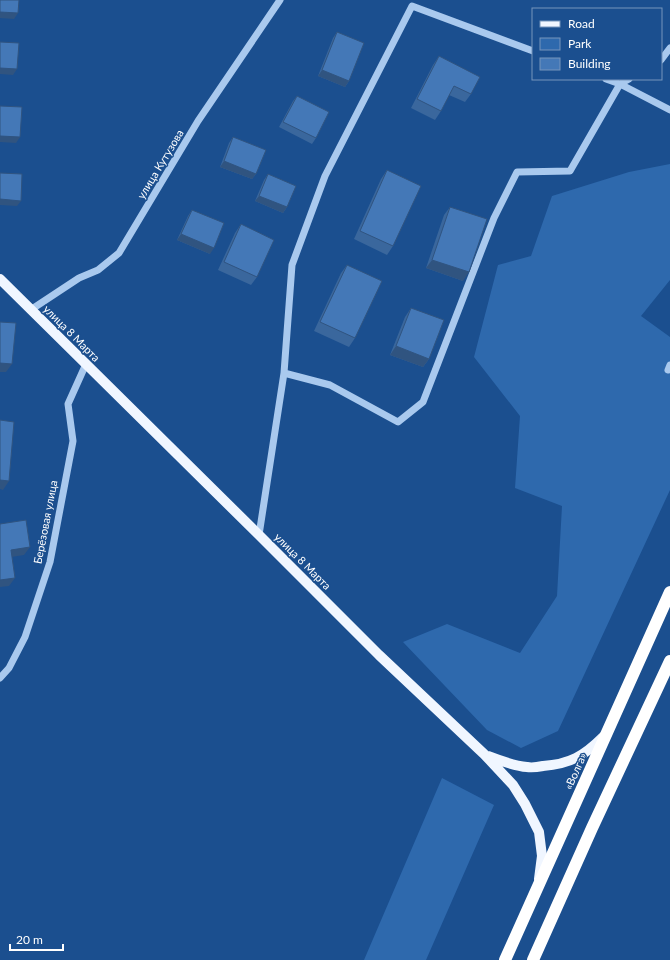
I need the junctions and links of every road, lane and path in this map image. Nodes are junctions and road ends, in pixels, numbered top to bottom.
1 (280, 0) edge
2 (670, 48) edge
3 (532, 52) edge
4 (662, 59) edge
5 (609, 80) edge
6 (627, 80) edge
7 (620, 84) junction
8 (670, 110) edge
9 (0, 278) edge
10 (32, 309) junction
11 (86, 364) junction
12 (284, 372) junction
13 (260, 535) junction
14 (670, 592) edge
15 (670, 660) edge
16 (0, 678) edge
17 (606, 734) junction
18 (484, 754) junction
19 (538, 884) junction
20 (504, 960) edge
21 (534, 960) edge

1 - 10 street, улица Кутузова
2 - 4 street
3 - 12 street
5 - 7 street
6 - 7 street
7 - 8 street
7 - 12 street
9 - 10 main road, улица 8 Марта
10 - 11 main road, улица 8 Марта
11 - 13 main road, улица 8 Марта
11 - 16 street, Берёзовая улица
12 - 13 street
13 - 18 main road, улица 8 Марта
14 - 17 highway, «Волга»
15 - 21 highway
17 - 18 main road
17 - 19 highway, «Волга»
18 - 19 main road, улица 8 Марта
19 - 20 highway, «Волга»

